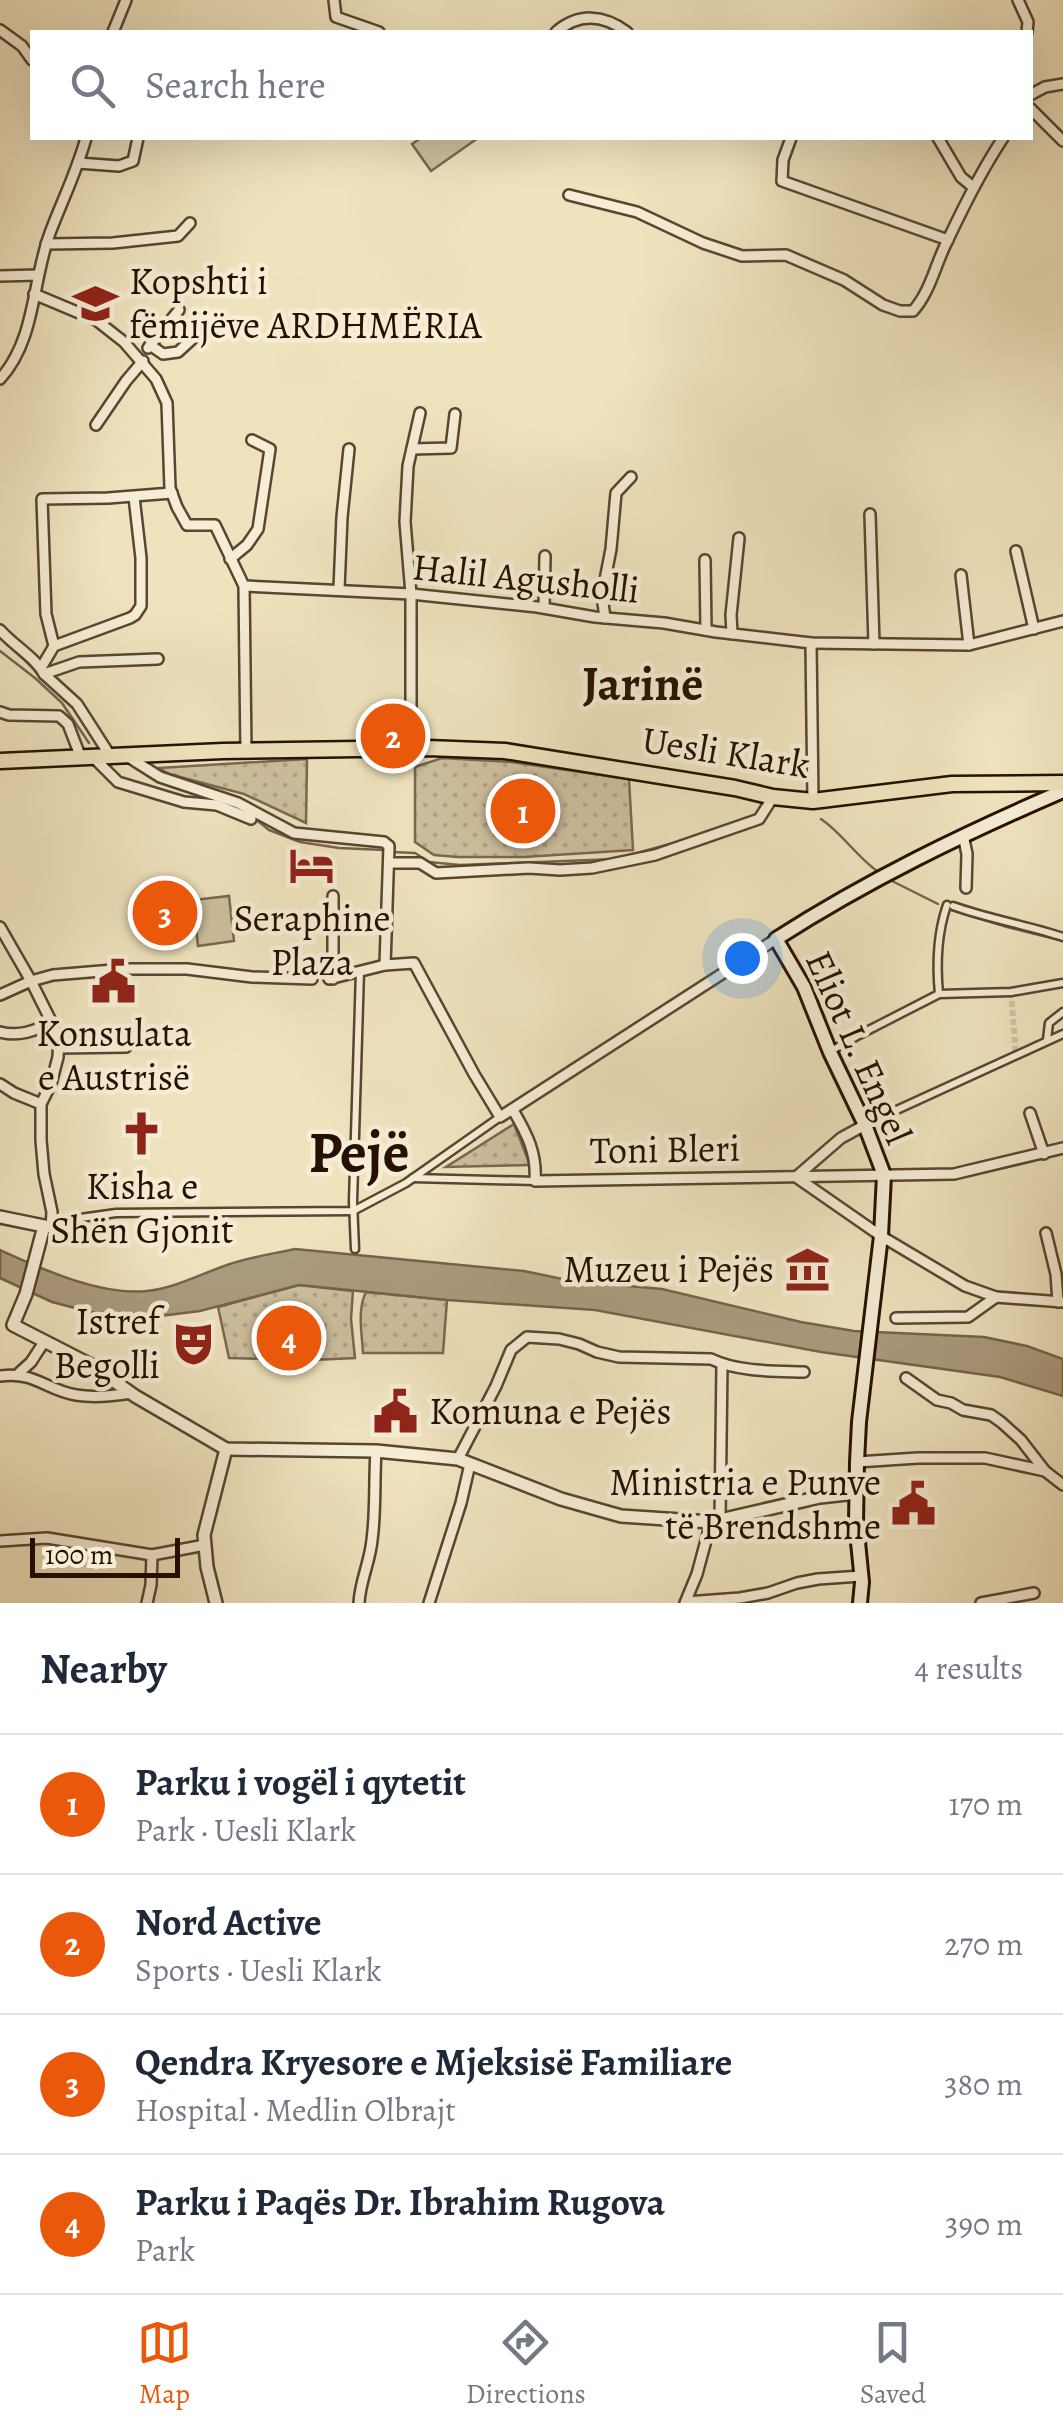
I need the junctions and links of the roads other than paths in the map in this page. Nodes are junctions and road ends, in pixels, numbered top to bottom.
1 (126, 0) edge
2 (334, 0) edge
3 (1018, 0) edge
4 (0, 30) edge
5 (114, 30) edge
6 (374, 30) edge
7 (558, 30) edge
8 (623, 30) edge
9 (1028, 30) edge
10 (30, 57) edge
11 (1063, 84) edge
12 (1033, 94) edge
13 (1033, 111) edge
14 (85, 140) edge
15 (138, 140) edge
16 (789, 140) edge
17 (939, 140) edge
18 (1002, 140) edge
19 (1063, 141) edge
20 (78, 162) junction
21 (973, 186) junction
22 (569, 196) dead end
23 (190, 222) dead end
24 (948, 240) junction
25 (46, 244) junction
26 (38, 275) junction
27 (0, 276) edge
28 (34, 294) junction
29 (179, 310) dead end
30 (204, 329) dead end
31 (150, 346) junction
32 (141, 360) junction
33 (0, 379) edge
34 (420, 413) dead end
35 (456, 414) dead end
36 (96, 426) dead end
37 (252, 440) dead end
38 (349, 448) dead end
39 (412, 449) junction
40 (631, 477) dead end
41 (172, 493) junction
42 (134, 497) junction
43 (870, 514) dead end
44 (740, 538) dead end
45 (1016, 551) dead end
46 (545, 556) dead end
47 (230, 559) junction
48 (705, 560) dead end
49 (961, 575) dead end
50 (244, 586) junction
51 (339, 589) junction
52 (410, 594) junction
53 (544, 608) junction
54 (605, 618) junction
55 (1063, 622) edge
56 (1034, 629) junction
57 (0, 630) edge
58 (706, 630) junction
59 (732, 634) junction
60 (810, 643) junction
61 (874, 644) junction
62 (54, 646) junction
63 (969, 646) junction
64 (158, 659) dead end
65 (42, 671) junction
66 (0, 712) edge
67 (411, 747) junction
68 (246, 752) junction
69 (128, 756) junction
70 (111, 757) junction
71 (87, 758) junction
72 (0, 761) edge
73 (1016, 785) junction
74 (1063, 787) edge
75 (773, 797) junction
76 (813, 801) junction
77 (1030, 805) junction
78 (252, 820) dead end
79 (963, 835) junction
80 (389, 854) junction
81 (966, 888) dead end
82 (333, 896) dead end
83 (0, 927) edge
84 (1063, 937) edge
85 (776, 939) junction
86 (385, 965) junction
87 (360, 971) junction
88 (312, 979) dead end
89 (31, 981) junction
90 (1063, 984) edge
91 (939, 994) junction
92 (0, 995) edge
93 (1063, 1012) edge
94 (52, 1022) junction
95 (0, 1032) edge
96 (1063, 1034) edge
97 (1046, 1042) junction
98 (126, 1047) dead end
99 (60, 1048) junction
100 (830, 1052) junction
101 (0, 1084) edge
102 (41, 1104) junction
103 (513, 1110) junction
104 (1030, 1113) dead end
105 (500, 1117) junction
106 (865, 1125) junction
107 (1063, 1148) edge
108 (1044, 1154) junction
109 (884, 1174) junction
110 (796, 1177) junction
111 (412, 1178) junction
112 (535, 1181) junction
113 (353, 1211) junction
114 (0, 1217) edge
115 (48, 1224) junction
116 (1046, 1233) dead end
117 (881, 1236) junction
118 (355, 1249) dead end
119 (996, 1297) junction
120 (1061, 1302) edge
121 (896, 1318) dead end
122 (6, 1322) edge
123 (44, 1342) junction
124 (722, 1364) junction
125 (804, 1372) dead end
126 (18, 1373) junction
127 (0, 1376) edge
128 (906, 1378) dead end
129 (131, 1393) junction
130 (232, 1449) junction
131 (376, 1451) junction
132 (464, 1462) junction
133 (856, 1462) junction
134 (1045, 1471) junction
135 (1063, 1485) edge
136 (856, 1493) junction
137 (715, 1520) junction
138 (0, 1541) edge
139 (205, 1545) junction
140 (152, 1555) junction
141 (861, 1576) junction
142 (1034, 1593) dead end
143 (686, 1602) edge
144 (865, 1602) edge
145 (147, 1603) edge
146 (216, 1603) edge
147 (359, 1603) edge
148 (429, 1603) edge
149 (981, 1603) edge

1 - 5 street
2 - 6 street
3 - 9 street
4 - 10 street
7 - 8 street
11 - 12 street
13 - 19 street
14 - 20 street
15 - 20 street
16 - 24 street
17 - 21 street
18 - 21 street
20 - 25 street
21 - 24 street
22 - 24 street
23 - 25 street
25 - 26 street
26 - 27 street
26 - 28 street
28 - 32 street
28 - 33 street
29 - 31 street
30 - 31 street
31 - 32 street
32 - 36 street
32 - 41 street
34 - 39 street
35 - 39 street
37 - 47 street
38 - 51 street
39 - 52 street
40 - 54 street
41 - 42 street
41 - 47 street
42 - 62 street
42 - 62 street
43 - 61 street
44 - 59 street
45 - 56 street
46 - 53 street
47 - 50 street
48 - 58 street
49 - 63 street
50 - 51 street, Halil Agusholli
50 - 68 street
51 - 52 street, Halil Agusholli
52 - 53 street, Halil Agusholli
52 - 67 street
53 - 54 street, Halil Agusholli
54 - 58 street, Halil Agusholli
55 - 56 street, Halil Agusholli
56 - 63 street, Halil Agusholli
57 - 65 street
58 - 59 street, Halil Agusholli
59 - 60 street, Halil Agusholli
60 - 61 street, Halil Agusholli
60 - 76 street
61 - 63 street, Halil Agusholli
62 - 65 street
64 - 65 street
65 - 70 street
66 - 71 street
67 - 68 main road, Uesli Klark
67 - 75 main road, Uesli Klark
68 - 69 main road, Uesli Klark
69 - 70 main road, Uesli Klark
69 - 80 street
70 - 71 main road, Uesli Klark
71 - 72 main road, Uesli Klark
71 - 78 street
73 - 74 main road, Uesli Klark
73 - 76 main road, Uesli Klark
73 - 77 street
74 - 77 main road
75 - 76 main road, Uesli Klark
75 - 80 street
77 - 79 main road
79 - 81 street
79 - 85 main road
80 - 86 street
82 - 87 street
83 - 89 street
84 - 91 street
85 - 100 main road, Eliot L. Engel
85 - 103 street
86 - 87 street
86 - 105 street
87 - 113 street
88 - 89 street
89 - 92 street
89 - 94 street
90 - 91 street
91 - 100 street
93 - 97 street
94 - 95 street
94 - 99 street
96 - 97 street
97 - 106 street
98 - 99 street
99 - 102 street
100 - 106 main road, Eliot L. Engel
101 - 102 street
102 - 115 street
103 - 105 street
103 - 112 street, Toni Bleri
104 - 108 street
105 - 111 street
106 - 109 main road, Eliot L. Engel
106 - 110 street
107 - 108 street, Toni Bleri
108 - 109 street, Toni Bleri
109 - 110 street, Toni Bleri
109 - 117 main road, Eliot L. Engel
110 - 112 street, Toni Bleri
110 - 117 street, Toni Bleri
111 - 112 street, Toni Bleri
111 - 113 street
113 - 115 street
113 - 118 street
114 - 115 street
115 - 122 street
116 - 120 street
117 - 119 street, Toni Bleri
117 - 133 main road, Eliot L. Engel
119 - 120 street
119 - 121 street
122 - 123 street
123 - 126 street
123 - 129 street
124 - 125 street
124 - 132 street
124 - 137 street
126 - 127 street
126 - 129 street
128 - 134 street
129 - 130 street
130 - 131 street
130 - 139 street
131 - 132 street
131 - 147 street
132 - 137 street
132 - 148 street
133 - 134 street
133 - 136 main road, Eliot L. Engel
134 - 135 street
136 - 137 street
136 - 141 main road, Eliot L. Engel
137 - 143 street
138 - 140 street
139 - 140 street
139 - 146 street
140 - 145 street
141 - 143 street
141 - 144 main road, Eliot L. Engel
142 - 149 street

